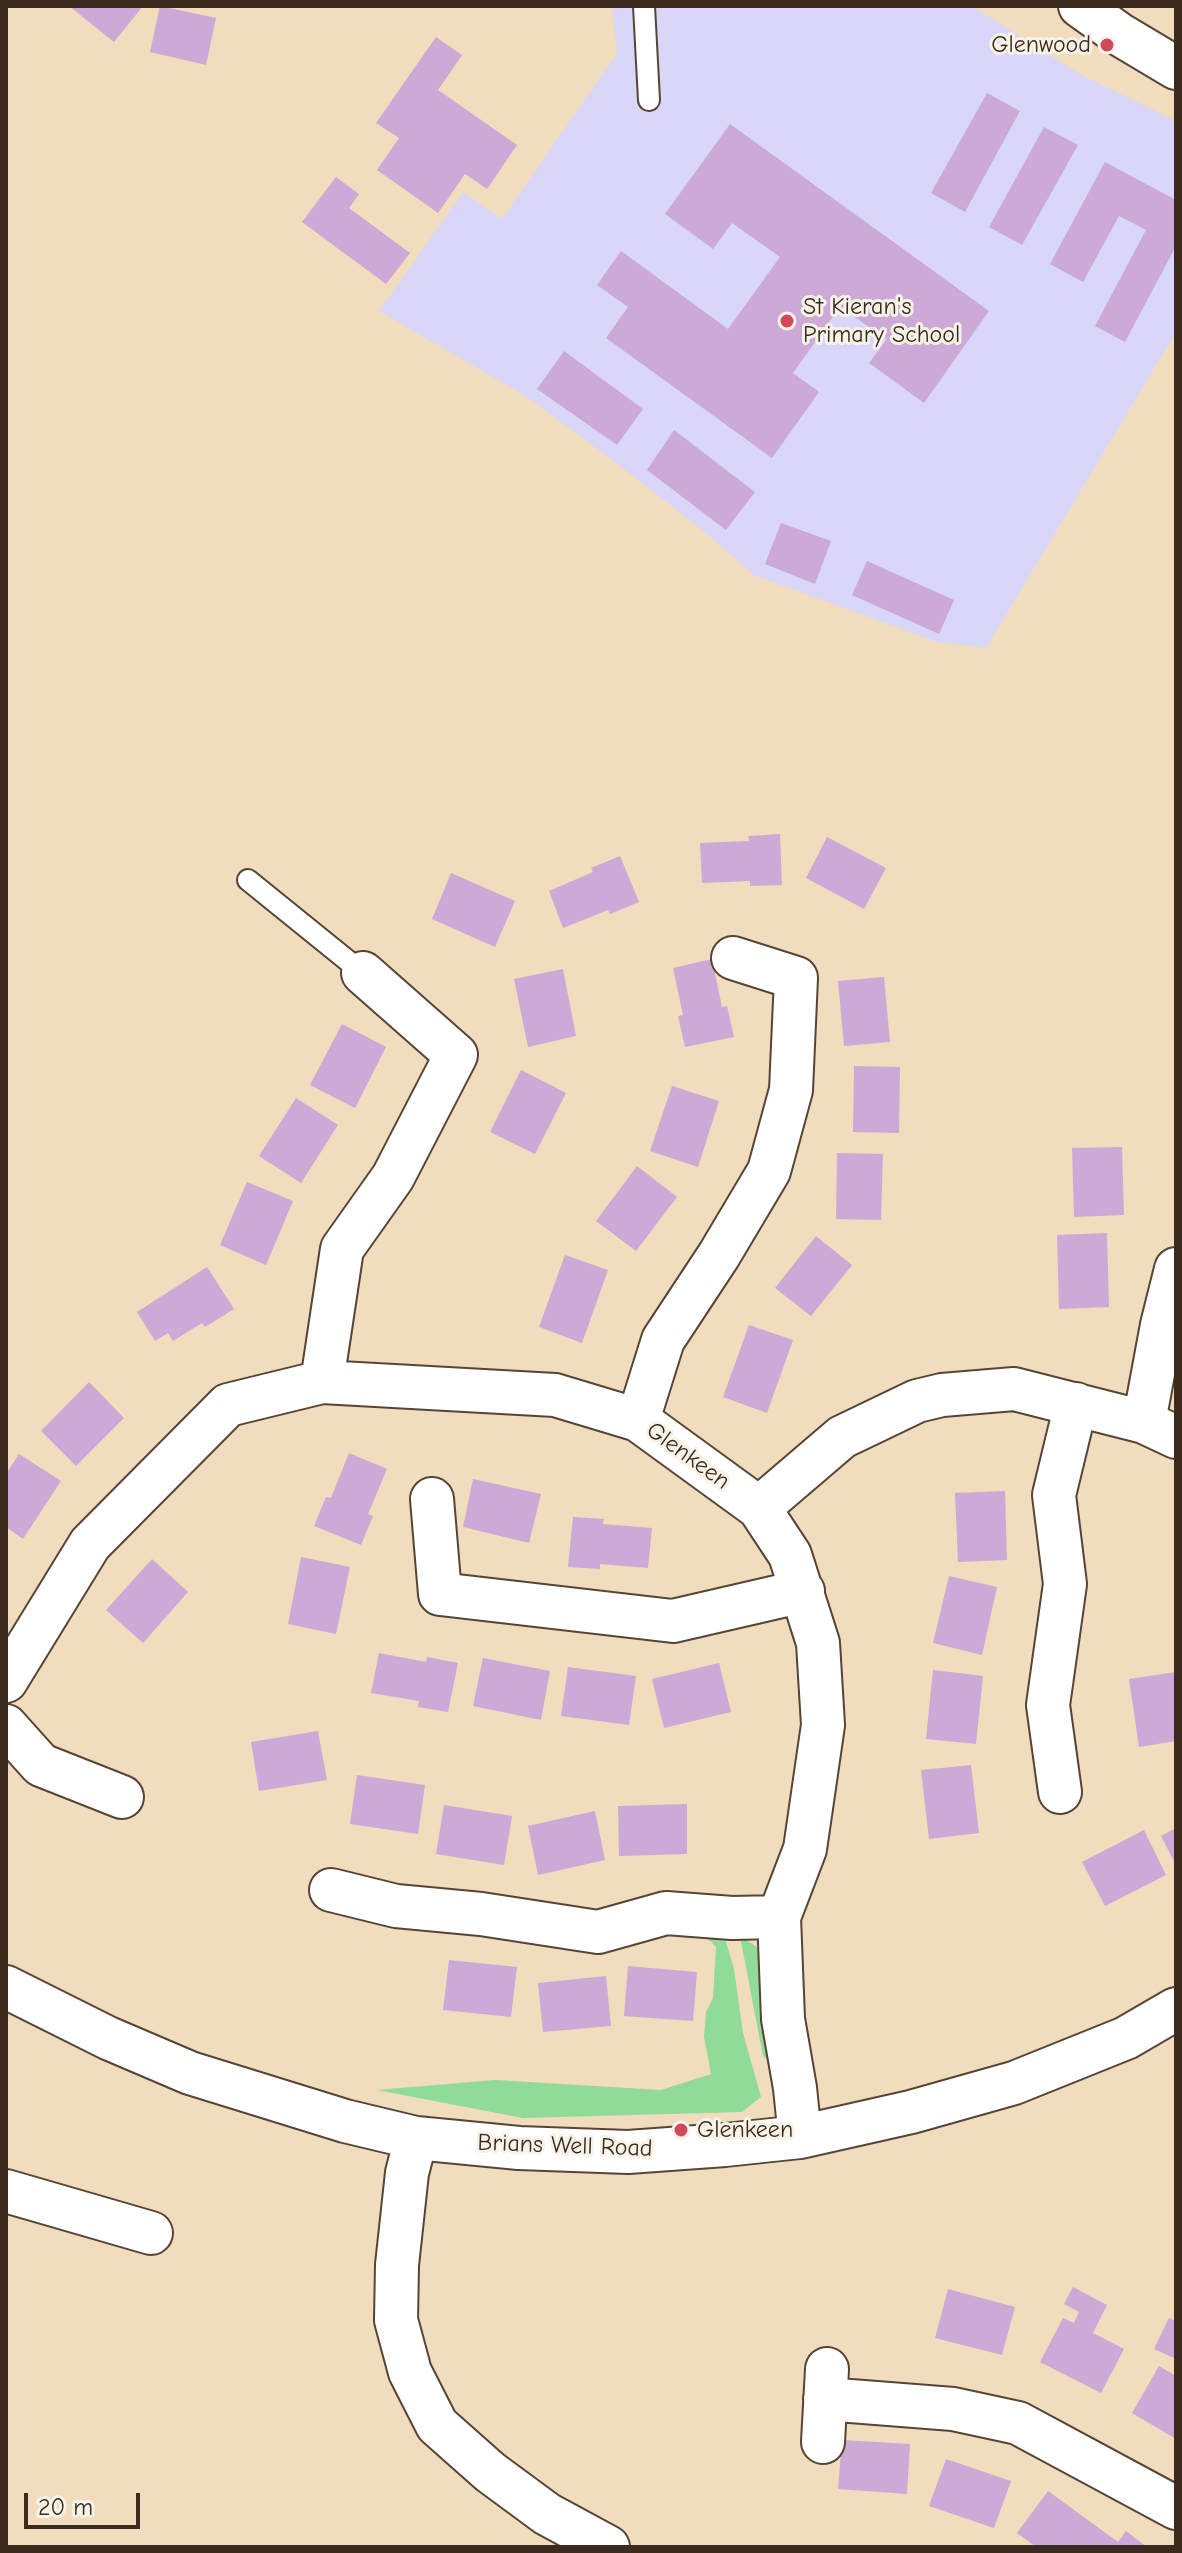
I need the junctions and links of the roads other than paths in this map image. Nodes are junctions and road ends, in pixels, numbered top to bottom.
1 (644, 6) edge
2 (1080, 6) edge
3 (1126, 20) edge
4 (1176, 68) edge
5 (649, 100) dead end
6 (248, 880) dead end
7 (733, 958) dead end
8 (363, 973) joint
9 (1176, 1269) edge
10 (322, 1382) junction
11 (1076, 1404) junction
12 (638, 1420) junction
13 (1160, 1429) edge
14 (432, 1499) dead end
15 (759, 1508) junction
16 (803, 1591) junction
17 (6, 1681) edge
18 (6, 1726) edge
19 (1060, 1792) dead end
20 (122, 1797) dead end
21 (331, 1890) dead end
22 (779, 1917) junction
23 (6, 1987) edge
24 (1176, 2009) edge
25 (800, 2137) junction
26 (416, 2138) junction
27 (6, 2191) edge
28 (151, 2233) dead end
29 (823, 2442) dead end
30 (1176, 2508) edge
31 (608, 2547) edge

1 - 5 lane
2 - 3 street
3 - 4 street
6 - 8 lane
7 - 12 street
8 - 10 street
9 - 13 street
10 - 12 street, Glenkeen
10 - 17 street, Glenkeen
11 - 13 street
11 - 15 street
11 - 19 street
12 - 15 street, Glenkeen
14 - 16 street
15 - 16 street, Glenkeen
16 - 22 street, Glenkeen
18 - 20 street
21 - 22 street
22 - 25 street, Glenkeen
23 - 26 street, Brians Well Road
24 - 25 street, Brians Well Road
25 - 26 street, Brians Well Road
26 - 31 street
27 - 28 street
29 - 30 street

